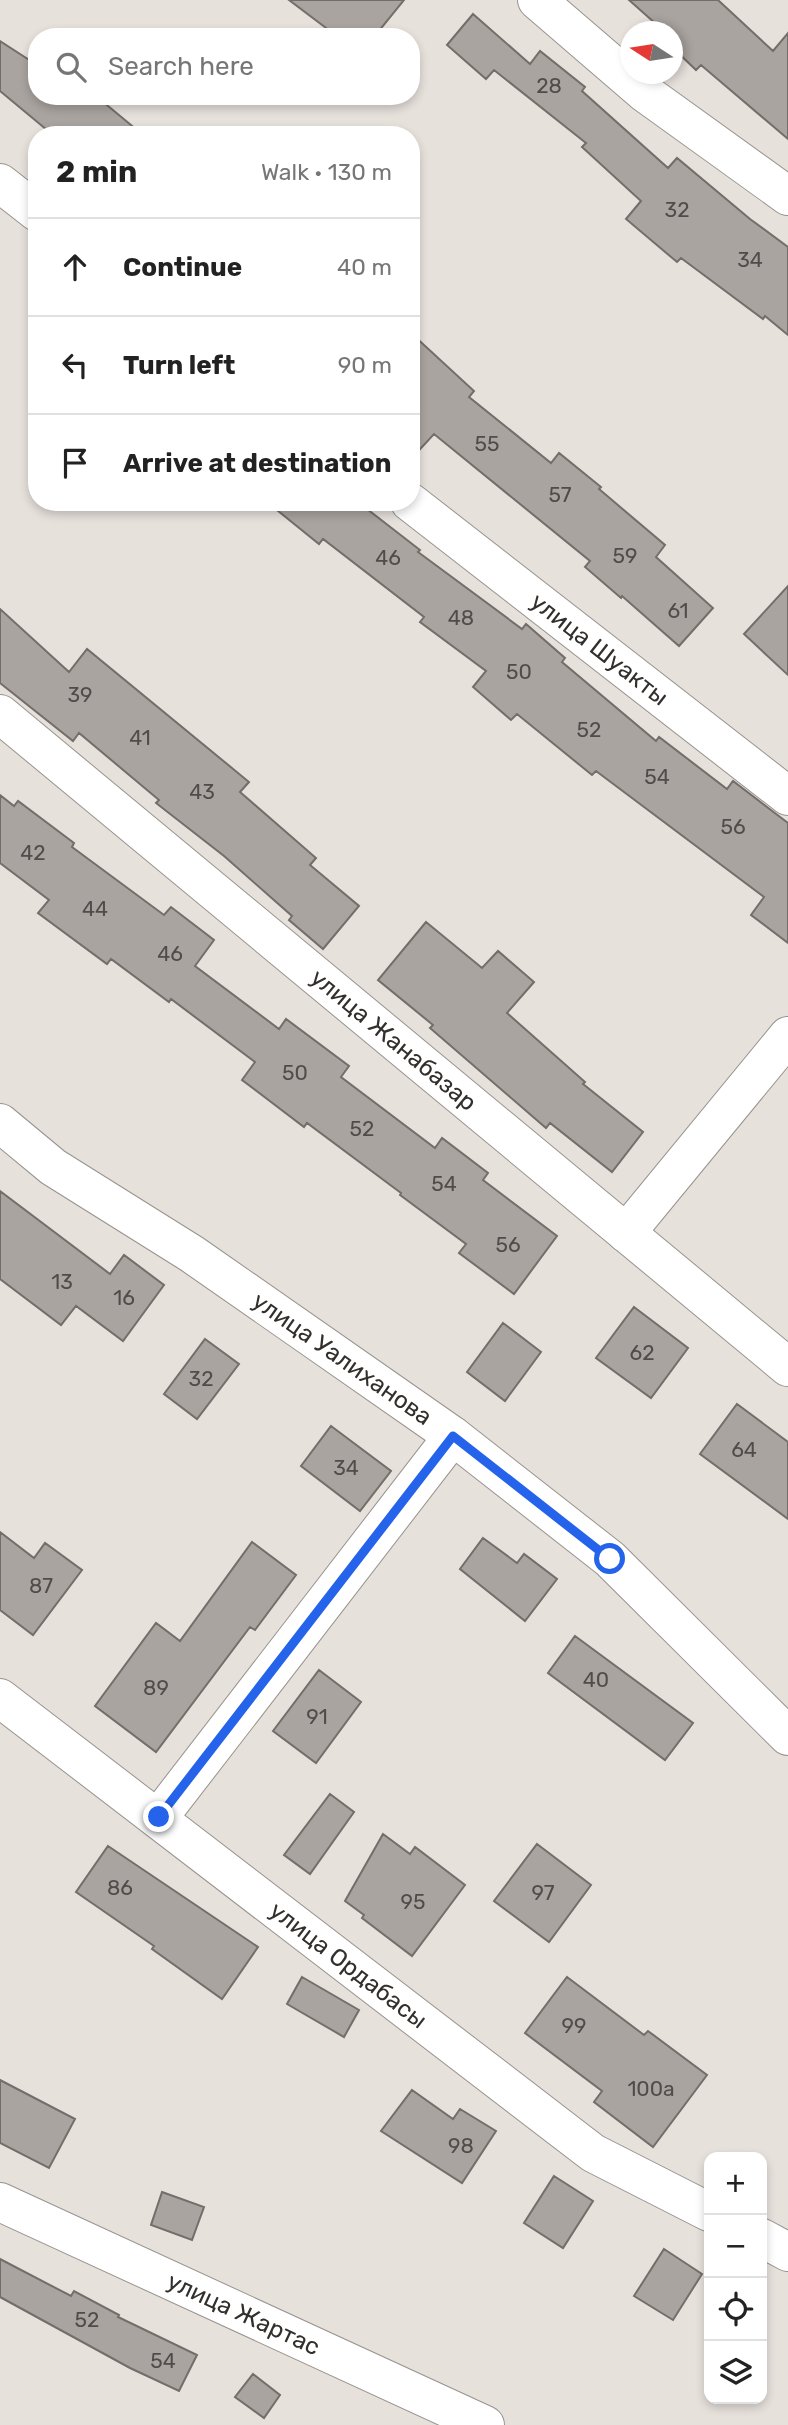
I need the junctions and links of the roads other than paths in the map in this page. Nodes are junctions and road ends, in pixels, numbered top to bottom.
1 (537, 0) edge
2 (0, 183) edge
3 (788, 196) edge
4 (28, 205) edge
5 (420, 510) edge
6 (0, 714) edge
7 (788, 796) edge
8 (788, 1036) edge
9 (0, 1123) edge
10 (626, 1233) junction
11 (788, 1367) edge
12 (453, 1436) junction
13 (0, 1698) edge
14 (788, 1735) edge
15 (159, 1817) junction
16 (0, 2202) edge
17 (704, 2209) edge
18 (767, 2241) edge
19 (788, 2252) edge
20 (485, 2425) edge

1 - 3 street
2 - 4 street
5 - 7 street, улица Шуакты
6 - 10 street, улица Жанабазар
8 - 10 street
9 - 12 street, улица Уалиханова
10 - 11 street, улица Жанабазар
12 - 14 street, улица Уалиханова
12 - 15 street
13 - 15 street, улица Ордабасы
15 - 17 street, улица Ордабасы
16 - 20 street, улица Жартас
18 - 19 street

